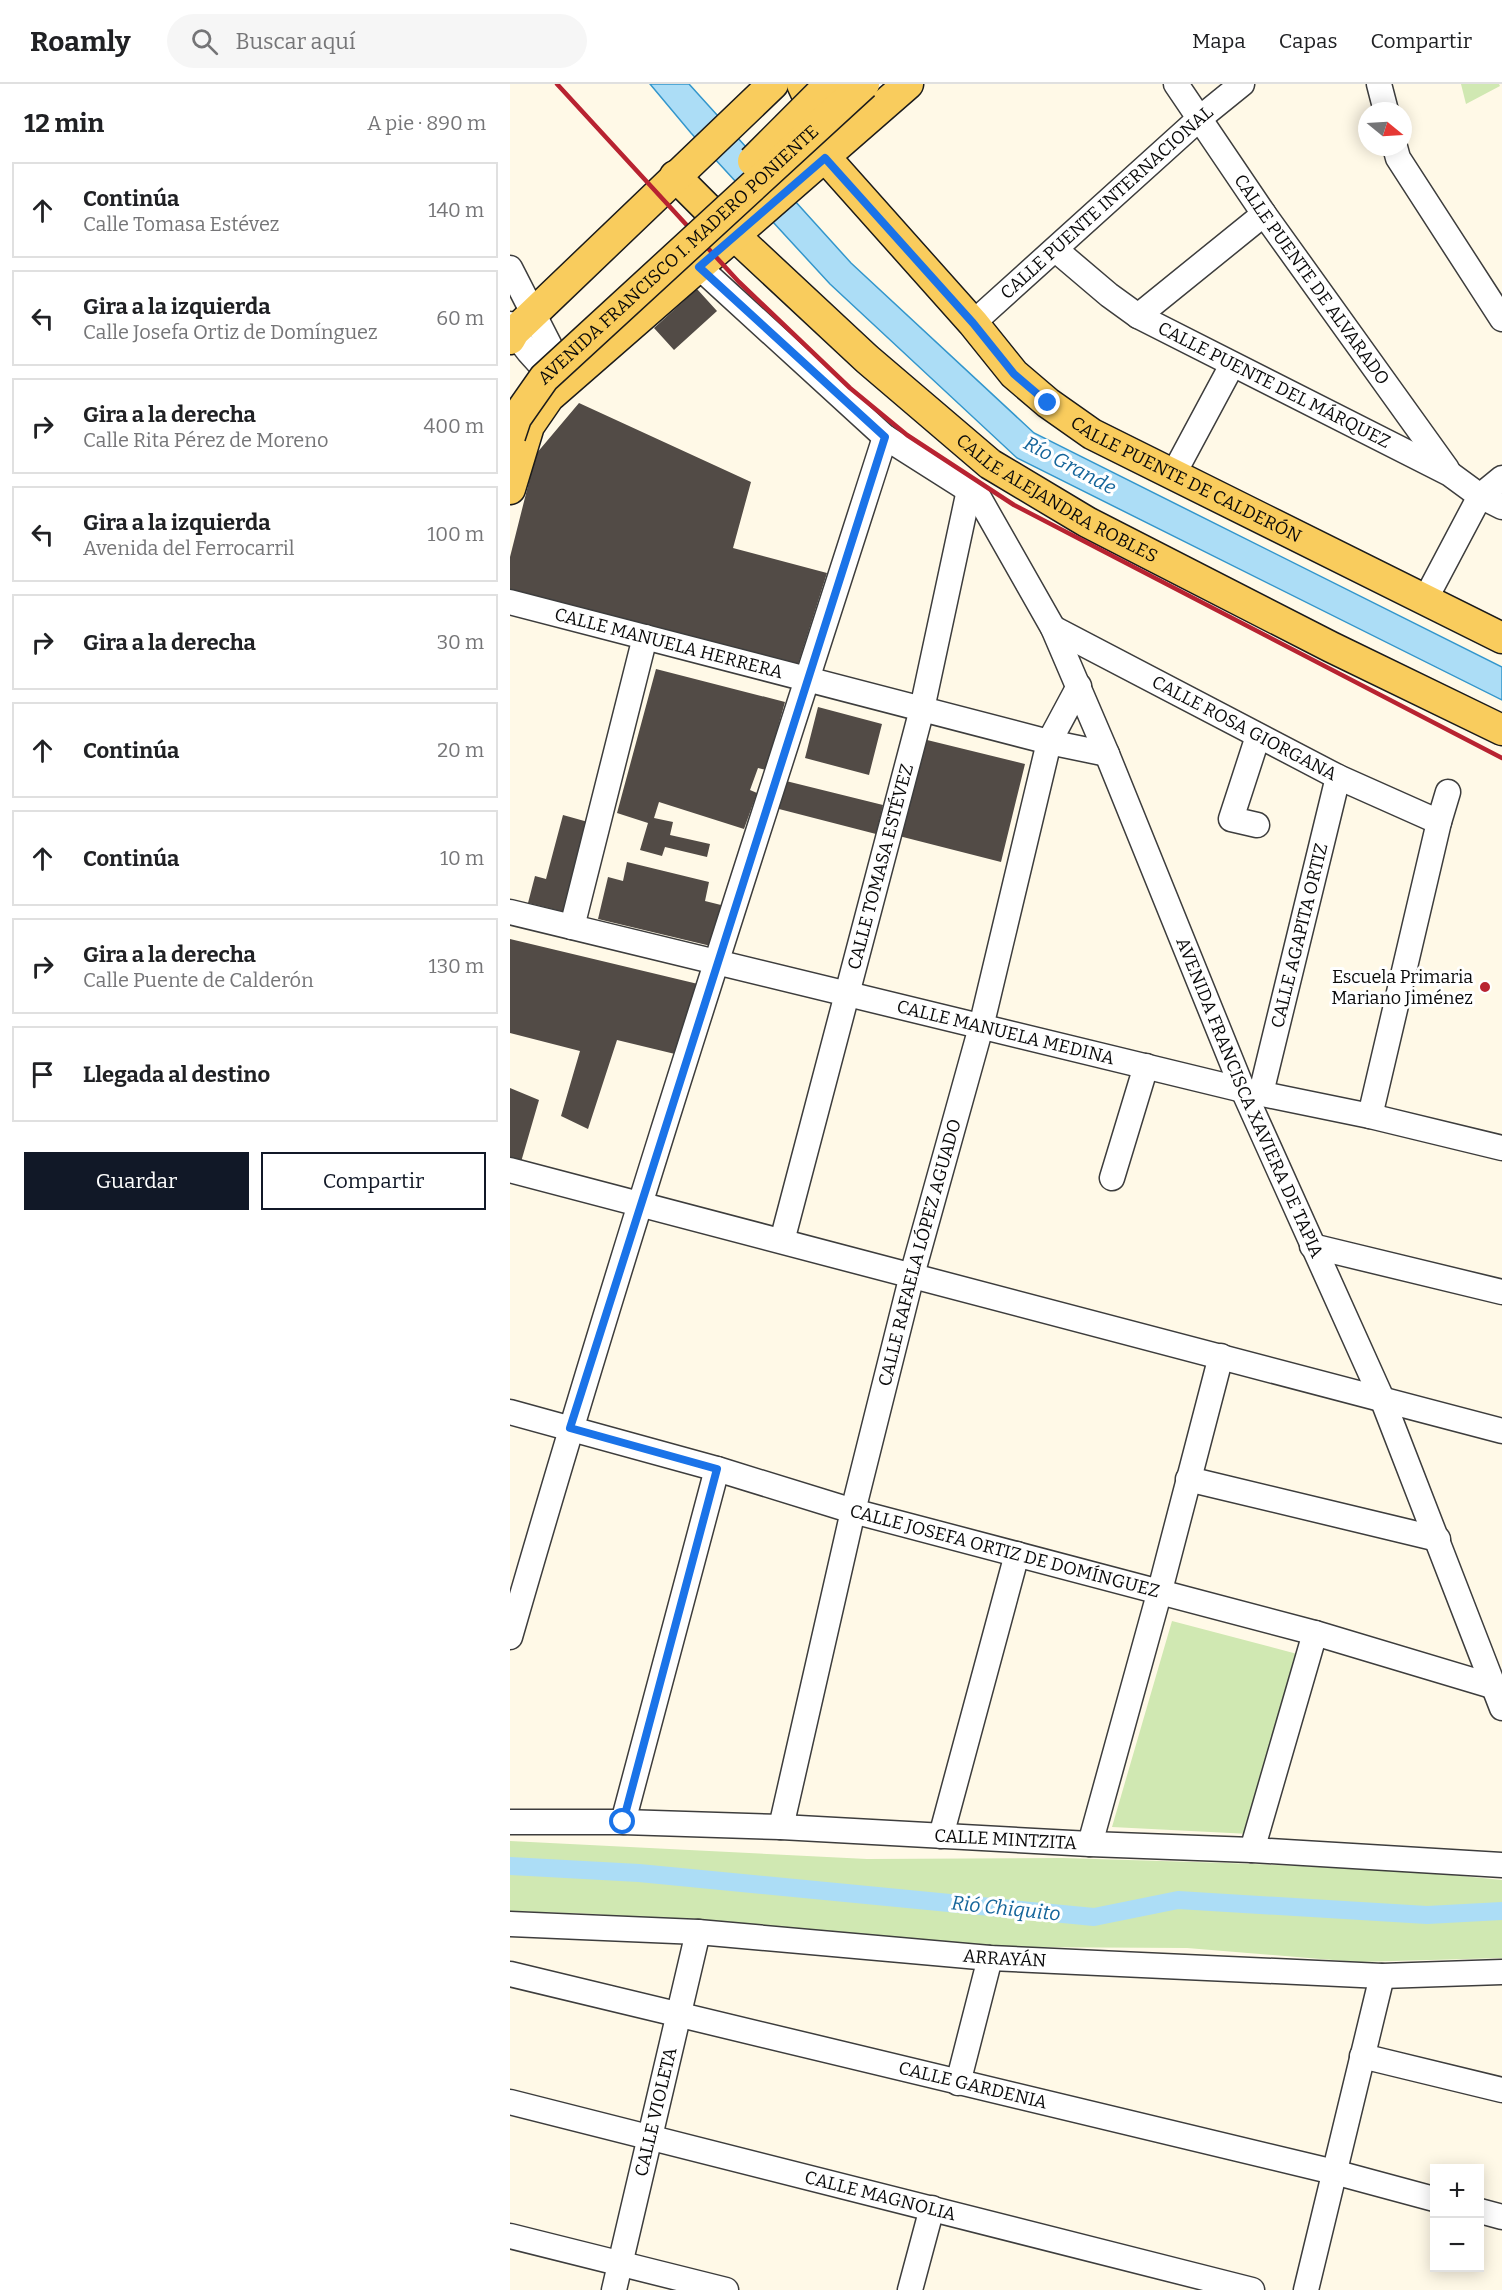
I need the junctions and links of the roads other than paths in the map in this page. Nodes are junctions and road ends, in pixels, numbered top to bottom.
1 (742, 84) edge
2 (772, 84) edge
3 (802, 84) edge
4 (830, 84) edge
5 (864, 84) edge
6 (908, 84) edge
7 (1176, 84) edge
8 (1242, 84) edge
9 (1379, 84) edge
10 (1384, 102) edge
11 (1200, 118) junction
12 (734, 120) junction
13 (1397, 156) edge
14 (825, 158) junction
15 (684, 168) junction
16 (1264, 214) junction
17 (742, 228) junction
18 (1056, 250) junction
19 (699, 267) junction
20 (510, 268) edge
21 (1138, 316) junction
22 (1502, 320) edge
23 (973, 323) junction
24 (517, 327) edge
25 (1232, 365) junction
26 (567, 381) junction
27 (510, 391) edge
28 (510, 436) edge
29 (885, 437) junction
30 (1173, 474) junction
31 (1450, 474) junction
32 (1502, 478) edge
33 (510, 489) edge
34 (973, 493) junction
35 (1480, 496) junction
36 (1502, 507) edge
37 (1425, 600) junction
38 (510, 602) edge
39 (1053, 628) junction
40 (645, 637) junction
41 (1502, 638) edge
42 (807, 679) junction
43 (1078, 686) junction
44 (922, 709) junction
45 (1502, 730) edge
46 (1258, 736) junction
47 (1049, 742) junction
48 (1107, 754) junction
49 (1338, 777) junction
50 (1448, 792) dead end
51 (1439, 822) junction
52 (1257, 825) dead end
53 (510, 912) edge
54 (572, 927) junction
55 (717, 962) junction
56 (847, 994) junction
57 (981, 1026) junction
58 (1146, 1066) junction
59 (1252, 1092) junction
60 (1370, 1116) junction
61 (1502, 1148) edge
62 (510, 1170) edge
63 (1112, 1178) dead end
64 (640, 1204) junction
65 (782, 1241) junction
66 (1312, 1246) junction
67 (912, 1275) junction
68 (1502, 1292) edge
69 (1221, 1356) junction
70 (1383, 1401) junction
71 (510, 1412) edge
72 (570, 1428) junction
73 (1502, 1431) edge
74 (717, 1469) junction
75 (1188, 1479) junction
76 (853, 1511) junction
77 (1438, 1539) junction
78 (1017, 1554) junction
79 (1159, 1594) junction
80 (1315, 1633) junction
81 (510, 1637) edge
82 (1499, 1695) edge
83 (510, 1822) edge
84 (623, 1822) junction
85 (781, 1827) junction
86 (941, 1836) junction
87 (1090, 1844) junction
88 (1252, 1850) junction
89 (1502, 1865) edge
90 (510, 1924) edge
91 (698, 1932) junction
92 (990, 1958) junction
93 (1502, 1972) edge
94 (510, 1974) edge
95 (1382, 1976) junction
96 (678, 2016) junction
97 (1362, 2056) junction
98 (958, 2083) junction
99 (1502, 2090) edge
100 (510, 2102) edge
101 (650, 2138) junction
102 (1334, 2172) junction
103 (1430, 2198) edge
104 (932, 2208) junction
105 (1484, 2212) edge
106 (1502, 2217) edge
107 (510, 2236) edge
108 (620, 2263) junction
109 (614, 2290) edge
110 (726, 2290) edge
111 (910, 2290) edge
112 (1252, 2290) edge
113 (1305, 2290) edge

1 - 12 main road
2 - 12 main road
3 - 14 main road
4 - 27 main road, AVENIDA FRANCISCO I. MADERO PONIENTE, bridge
5 - 28 main road, AVENIDA FRANCISCO I. MADERO PONIENTE, bridge
6 - 14 main road, AVENIDA FRANCISCO I. MADERO PONIENTE
7 - 11 street, CALLE PUENTE DE ALVARADO
8 - 11 street, CALLE PUENTE INTERNACIONAL
9 - 10 street
11 - 16 street, CALLE PUENTE DE ALVARADO
11 - 18 street, CALLE PUENTE INTERNACIONAL
12 - 15 main road
13 - 22 street
14 - 17 main road, AVENIDA FRANCISCO I. MADERO PONIENTE
14 - 23 main road, CALLE PUENTE DE CALDERÓN
15 - 17 main road, CALLE ALEJANDRA ROBLES
15 - 24 main road
16 - 21 street
16 - 31 street, CALLE PUENTE DE ALVARADO
17 - 19 main road, AVENIDA FRANCISCO I. MADERO PONIENTE
17 - 45 main road, CALLE ALEJANDRA ROBLES
18 - 21 street, CALLE PUENTE DEL MÁRQUEZ
18 - 23 street, CALLE PUENTE INTERNACIONAL
19 - 26 main road, AVENIDA FRANCISCO I. MADERO PONIENTE
19 - 29 street
20 - 24 street
21 - 25 street, CALLE PUENTE DEL MÁRQUEZ
23 - 30 main road, CALLE PUENTE DE CALDERÓN
24 - 26 street
25 - 30 street
25 - 31 street, CALLE PUENTE DEL MÁRQUEZ
26 - 33 main road, AVENIDA FRANCISCO I. MADERO PONIENTE
29 - 34 street
29 - 42 street
30 - 37 main road, CALLE PUENTE DE CALDERÓN
31 - 35 street, CALLE PUENTE DEL MÁRQUEZ
32 - 35 street
34 - 39 street, AVENIDA FRANCISCA XAVIERA DE TAPIA
34 - 44 street, CALLE TOMASA ESTÉVEZ
35 - 36 street, CALLE PUENTE DEL MÁRQUEZ
35 - 37 street
37 - 41 main road, CALLE PUENTE DE CALDERÓN
38 - 40 street, CALLE MANUELA HERRERA
39 - 43 street, AVENIDA FRANCISCA XAVIERA DE TAPIA
39 - 46 street, CALLE ROSA GIORGANA
40 - 42 street, CALLE MANUELA HERRERA
40 - 54 street
42 - 44 street, CALLE MANUELA HERRERA
42 - 55 street
43 - 47 street, CALLE RAFAELA LÓPEZ AGUADO
43 - 48 street, AVENIDA FRANCISCA XAVIERA DE TAPIA
44 - 47 street, CALLE MANUELA HERRERA
44 - 56 street, CALLE TOMASA ESTÉVEZ
46 - 49 street, CALLE ROSA GIORGANA
46 - 52 street
47 - 48 street, CALLE MANUELA HERRERA
47 - 57 street, CALLE RAFAELA LÓPEZ AGUADO
48 - 59 street, AVENIDA FRANCISCA XAVIERA DE TAPIA
49 - 51 street, CALLE ROSA GIORGANA
49 - 59 street, CALLE AGAPITA ORTIZ
50 - 51 street
51 - 60 street
53 - 54 street, CALLE MANUELA MEDINA
54 - 55 street, CALLE MANUELA MEDINA
55 - 56 street, CALLE MANUELA MEDINA
55 - 64 street
56 - 57 street, CALLE MANUELA MEDINA
56 - 65 street, CALLE TOMASA ESTÉVEZ
57 - 58 street, CALLE MANUELA MEDINA
57 - 67 street, CALLE RAFAELA LÓPEZ AGUADO
58 - 59 street, CALLE MANUELA MEDINA
58 - 63 street
59 - 60 street, CALLE MANUELA MEDINA
59 - 66 street, AVENIDA FRANCISCA XAVIERA DE TAPIA
60 - 61 street, CALLE MANUELA MEDINA
62 - 64 street
64 - 65 street
64 - 72 street
65 - 67 street
66 - 68 street
66 - 70 street, AVENIDA FRANCISCA XAVIERA DE TAPIA
67 - 69 street
67 - 76 street, CALLE RAFAELA LÓPEZ AGUADO
69 - 70 street
69 - 75 street
70 - 73 street
70 - 77 street, AVENIDA FRANCISCA XAVIERA DE TAPIA
71 - 72 street, CALLE JOSEFA ORTIZ DE DOMÍNGUEZ
72 - 74 street, CALLE JOSEFA ORTIZ DE DOMÍNGUEZ
72 - 81 street
74 - 76 street, CALLE JOSEFA ORTIZ DE DOMÍNGUEZ
74 - 84 street
75 - 77 street
75 - 79 street
76 - 78 street, CALLE JOSEFA ORTIZ DE DOMÍNGUEZ
76 - 85 street, CALLE RAFAELA LÓPEZ AGUADO
77 - 82 street, AVENIDA FRANCISCA XAVIERA DE TAPIA
78 - 79 street, CALLE JOSEFA ORTIZ DE DOMÍNGUEZ
78 - 86 street
79 - 80 street, CALLE JOSEFA ORTIZ DE DOMÍNGUEZ
79 - 87 street
80 - 82 street, CALLE JOSEFA ORTIZ DE DOMÍNGUEZ
80 - 88 street
83 - 84 street, CALLE MINTZITA
84 - 85 street, CALLE MINTZITA
85 - 86 street, CALLE MINTZITA
86 - 87 street, CALLE MINTZITA
87 - 88 street, CALLE MINTZITA
88 - 89 street, CALLE MINTZITA
90 - 91 street, ARRAYÁN
91 - 92 street, ARRAYÁN
91 - 96 street, CALLE VIOLETA
92 - 95 street, ARRAYÁN
92 - 98 street
93 - 95 street, ARRAYÁN
94 - 96 street, CALLE GARDENIA
95 - 97 street
96 - 98 street, CALLE GARDENIA
96 - 101 street, CALLE VIOLETA
97 - 99 street
97 - 102 street
98 - 102 street, CALLE GARDENIA
100 - 101 street, CALLE MAGNOLIA
101 - 104 street, CALLE MAGNOLIA
101 - 108 street, CALLE VIOLETA
102 - 103 street, CALLE GARDENIA
102 - 113 street
104 - 111 street
104 - 112 street, CALLE MAGNOLIA
105 - 106 street
107 - 108 street
108 - 109 street, CALLE VIOLETA
108 - 110 street

